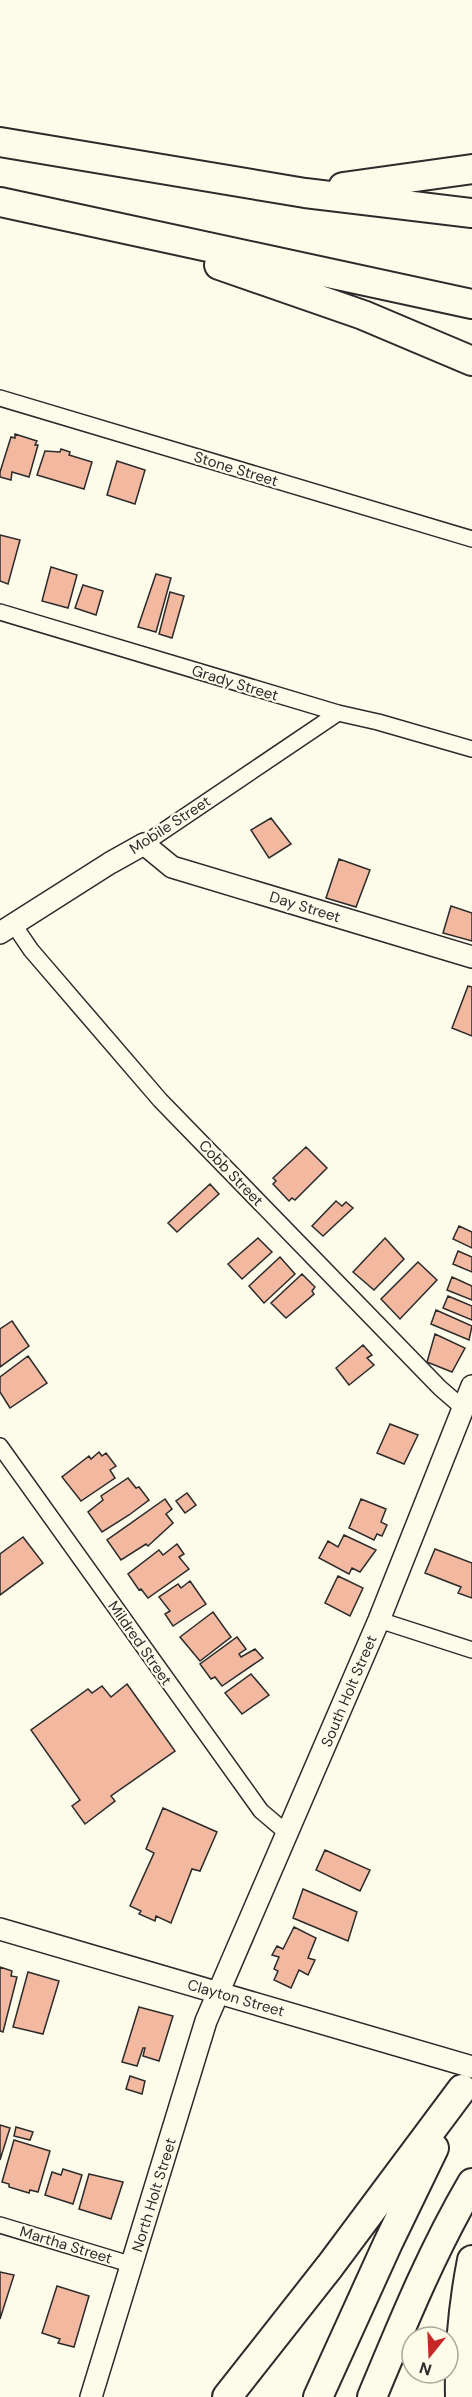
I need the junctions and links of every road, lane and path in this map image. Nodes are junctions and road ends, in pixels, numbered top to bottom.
1 (0, 142) edge
2 (472, 169) edge
3 (305, 193) junction
4 (0, 202) edge
5 (472, 213) edge
6 (109, 227) junction
7 (472, 304) edge
8 (472, 361) edge
9 (0, 398) edge
10 (472, 539) edge
11 (0, 612) edge
12 (338, 713) junction
13 (472, 748) edge
14 (144, 844) junction
15 (7, 929) edge
16 (472, 957) edge
17 (472, 1386) edge
18 (463, 1408) junction
19 (0, 1446) edge
20 (379, 1620) junction
21 (472, 1650) edge
22 (287, 1833) junction
23 (0, 1929) edge
24 (219, 1993) junction
25 (469, 2075) edge
26 (472, 2183) edge
27 (0, 2225) edge
28 (472, 2260) edge
29 (133, 2265) junction
30 (91, 2397) edge
31 (227, 2397) edge
32 (318, 2397) edge
33 (372, 2397) edge
34 (460, 2397) edge

1 - 3 highway
2 - 3 highway
3 - 5 highway
4 - 6 highway
6 - 7 highway
6 - 8 highway
9 - 10 street, Stone Street
11 - 12 street, Grady Street
12 - 13 street, Grady Street
12 - 14 street, Mobile Street
14 - 15 street, Mobile Street
14 - 16 street, Day Street
15 - 18 street, Cobb Street
17 - 18 street, South Holt Street
18 - 20 street, South Holt Street
19 - 22 street, Mildred Street
20 - 21 street
20 - 22 street, South Holt Street
22 - 24 street, South Holt Street
23 - 24 street, Clayton Street
24 - 25 street, Clayton Street
24 - 29 street, North Holt Street
25 - 31 highway
25 - 32 highway
26 - 33 highway
27 - 29 street, Martha Street
28 - 34 highway
29 - 30 street, North Holt Street

